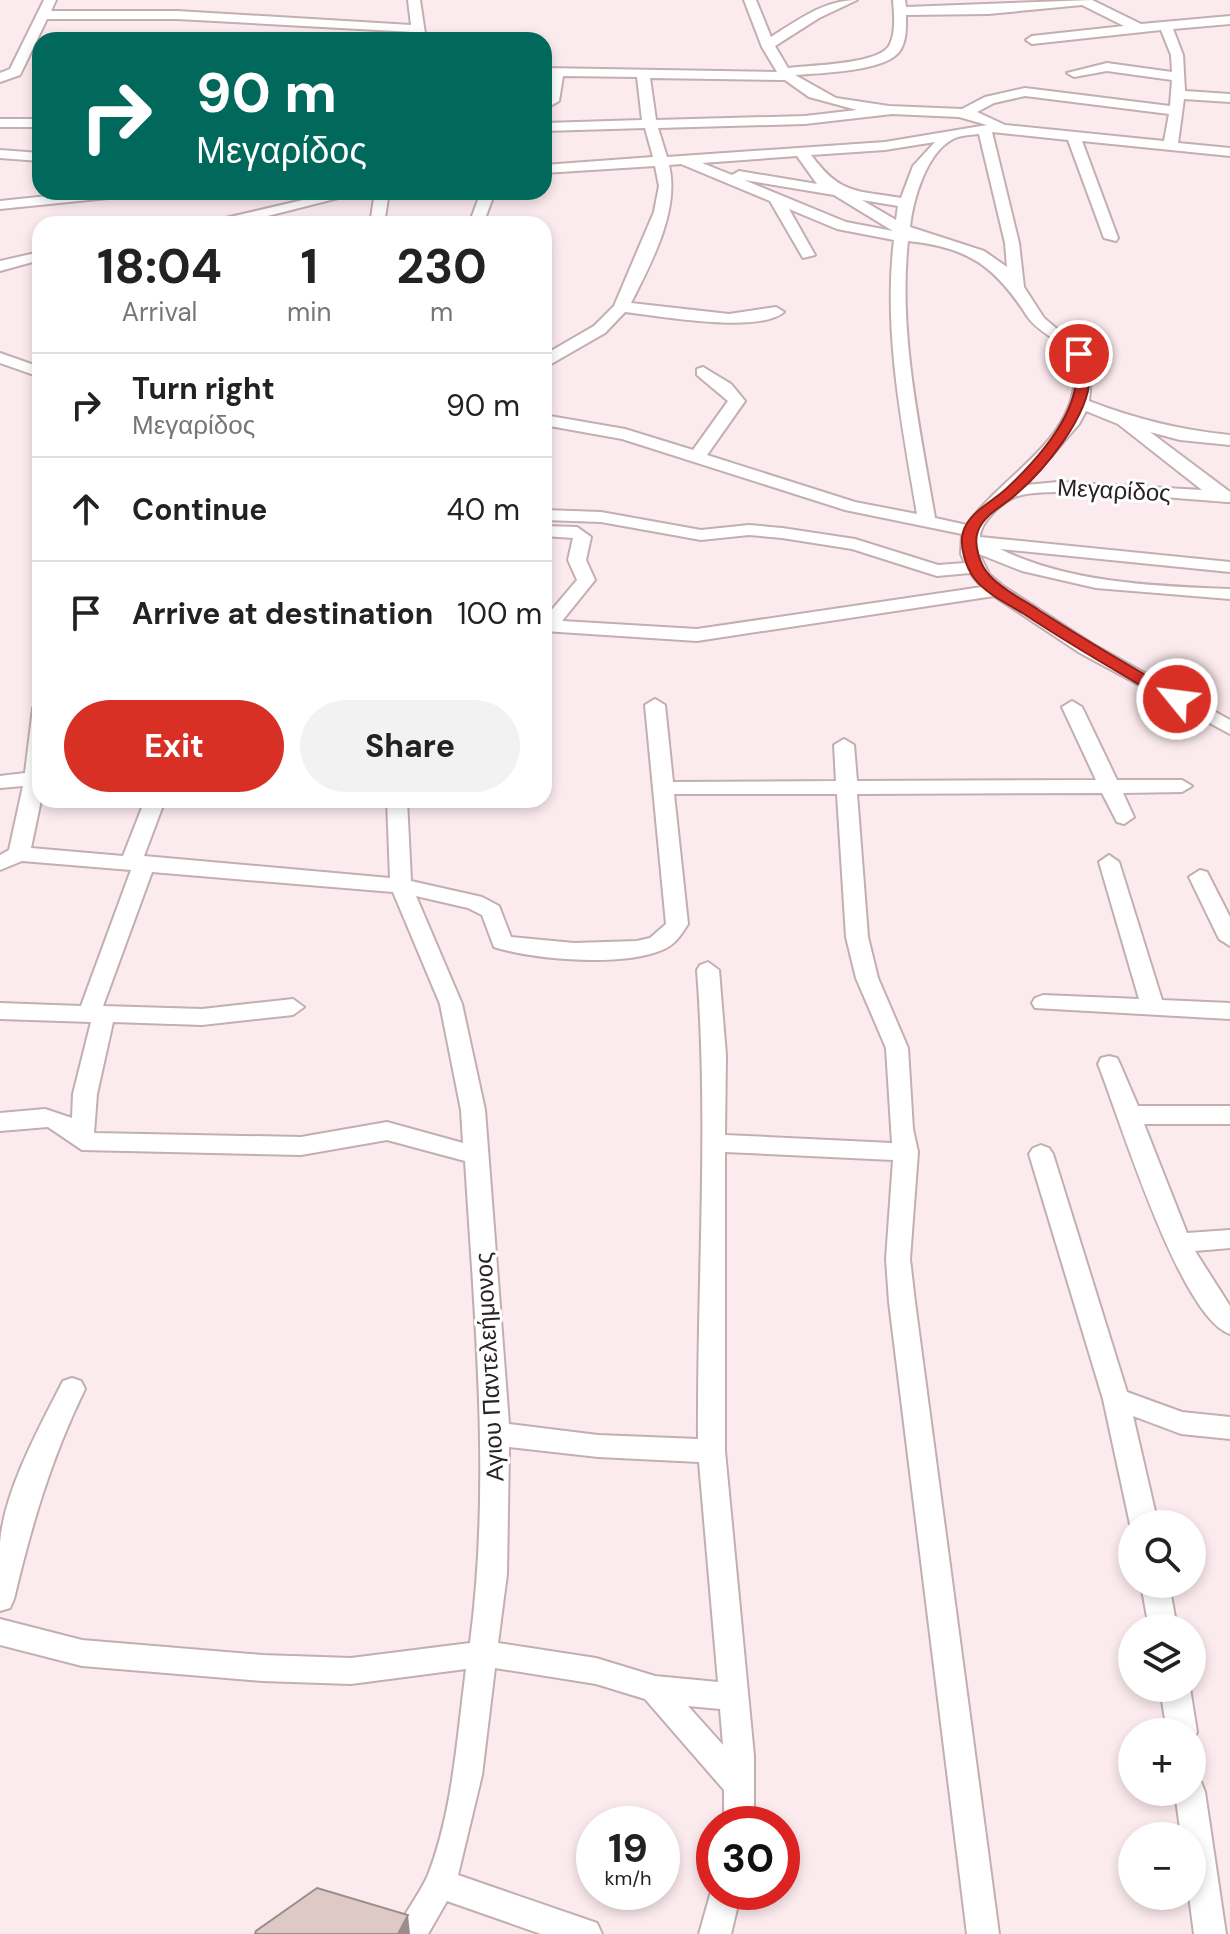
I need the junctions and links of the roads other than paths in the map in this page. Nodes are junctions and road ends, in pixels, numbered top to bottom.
1 (50, 0) edge
2 (414, 0) edge
3 (750, 0) edge
4 (851, 0) edge
5 (1083, 0) edge
6 (1218, 2) dead end
7 (1018, 4) edge
8 (900, 6) edge
9 (41, 15) junction
10 (1224, 20) edge
11 (1166, 27) junction
12 (1139, 28) junction
13 (33, 32) edge
14 (383, 32) edge
15 (419, 32) edge
16 (32, 35) edge
17 (1032, 40) dead end
18 (768, 45) junction
19 (25, 50) junction
20 (32, 50) edge
21 (552, 72) edge
22 (643, 73) junction
23 (1074, 73) dead end
24 (787, 74) junction
25 (1178, 77) junction
26 (0, 78) edge
27 (1177, 94) junction
28 (1230, 98) edge
29 (887, 111) junction
30 (1175, 111) junction
31 (963, 114) junction
32 (648, 122) junction
33 (0, 123) edge
34 (32, 123) edge
35 (552, 127) edge
36 (984, 128) junction
37 (1002, 128) junction
38 (949, 135) junction
39 (1074, 138) junction
40 (1170, 148) junction
41 (801, 152) junction
42 (1230, 152) edge
43 (0, 154) edge
44 (751, 155) junction
45 (32, 156) edge
46 (681, 158) junction
47 (661, 159) junction
48 (552, 168) edge
49 (707, 171) junction
50 (819, 178) junction
51 (838, 192) junction
52 (775, 198) junction
53 (49, 200) edge
54 (299, 200) edge
55 (907, 203) junction
56 (0, 205) edge
57 (257, 216) edge
58 (899, 233) junction
59 (1111, 238) dead end
60 (808, 255) dead end
61 (32, 258) edge
62 (0, 266) edge
63 (1016, 287) junction
64 (621, 307) junction
65 (776, 312) dead end
66 (552, 356) edge
67 (0, 358) edge
68 (32, 369) edge
69 (703, 372) dead end
70 (1081, 403) junction
71 (1124, 420) junction
72 (552, 421) edge
73 (1230, 440) edge
74 (697, 456) junction
75 (1011, 491) junction
76 (1225, 496) edge
77 (552, 515) edge
78 (927, 523) junction
79 (552, 531) edge
80 (971, 536) junction
81 (974, 567) junction
82 (1230, 567) edge
83 (997, 590) junction
84 (1230, 594) edge
85 (552, 619) edge
86 (552, 626) edge
87 (655, 705) dead end
88 (1072, 707) dead end
89 (1230, 728) edge
90 (844, 745) dead end
91 (32, 779) edge
92 (0, 782) edge
93 (1182, 786) dead end
94 (849, 787) junction
95 (1107, 787) junction
96 (662, 788) junction
97 (32, 793) edge
98 (153, 808) edge
99 (397, 808) edge
100 (1124, 817) dead end
101 (10, 858) edge
102 (138, 862) junction
103 (1109, 862) dead end
104 (1200, 877) dead end
105 (401, 886) junction
106 (1230, 939) edge
107 (708, 970) dead end
108 (1043, 1003) dead end
109 (293, 1007) dead end
110 (1153, 1009) junction
111 (0, 1011) edge
112 (1230, 1011) edge
113 (96, 1014) junction
114 (1109, 1064) dead end
115 (1132, 1115) junction
116 (1230, 1115) edge
117 (0, 1122) edge
118 (82, 1141) junction
119 (715, 1143) junction
120 (906, 1152) junction
121 (1041, 1154) dead end
122 (477, 1156) junction
123 (1230, 1239) edge
124 (1180, 1243) junction
125 (1230, 1324) edge
126 (72, 1389) dead end
127 (1116, 1399) junction
128 (1230, 1428) edge
129 (496, 1434) junction
130 (712, 1451) junction
131 (1141, 1510) edge
132 (0, 1599) edge
133 (0, 1632) edge
134 (485, 1654) junction
135 (655, 1689) junction
136 (733, 1697) junction
137 (739, 1785) junction
138 (739, 1806) edge
139 (1192, 1806) edge
140 (440, 1884) junction
141 (721, 1910) edge
142 (411, 1934) edge
143 (586, 1934) edge
144 (715, 1934) edge
145 (983, 1934) edge
146 (1210, 1934) edge

1 - 9 street
2 - 15 street
3 - 18 street
4 - 18 street
5 - 7 street
5 - 12 street
6 - 10 street
7 - 8 street
8 - 24 street
9 - 13 street
9 - 14 street
10 - 11 street
11 - 12 street
11 - 25 street
12 - 17 street
16 - 19 street
18 - 24 street
19 - 20 street
19 - 26 street
21 - 22 street
22 - 24 street
22 - 32 street
23 - 25 street
24 - 29 street
25 - 27 street
27 - 28 street
27 - 30 street
29 - 31 street
29 - 32 street
30 - 31 street
30 - 40 street
31 - 37 street
32 - 35 street
32 - 47 street
33 - 34 street
36 - 37 street
36 - 38 street
36 - 63 street
37 - 39 street
38 - 41 street
38 - 55 street
39 - 40 street
39 - 59 street
40 - 42 street
41 - 44 street
41 - 50 street
43 - 45 street
44 - 46 street
44 - 50 street
46 - 47 street
46 - 49 street
47 - 48 street
47 - 64 street
49 - 51 street
49 - 52 street
50 - 51 street
51 - 55 street
51 - 58 street
52 - 58 street
52 - 60 street
53 - 56 street
54 - 57 street
55 - 58 street
58 - 63 street
58 - 78 street
61 - 62 street
63 - 70 street
64 - 65 street
64 - 66 street
67 - 68 street
69 - 74 street
70 - 71 street
70 - 75 street
71 - 73 street
71 - 76 street
72 - 74 street
74 - 78 street
75 - 76 street, Μεγαρίδος
75 - 80 street
77 - 81 street
78 - 80 street
79 - 85 street
80 - 81 street
80 - 82 street
80 - 84 street
81 - 83 street
83 - 86 street
83 - 89 street
87 - 96 street
88 - 95 street
90 - 94 street
91 - 92 street
93 - 95 street
94 - 95 street
94 - 96 street
94 - 120 street
95 - 100 street
96 - 105 street
97 - 101 street
98 - 102 street
99 - 105 street, Αγιου Παντελεήμονος
101 - 102 street
102 - 105 street
102 - 113 street
103 - 110 street
104 - 106 street
105 - 122 street, Αγιου Παντελεήμονος
107 - 119 street
108 - 110 street
109 - 113 street
110 - 112 street
111 - 113 street
113 - 118 street
114 - 115 street
115 - 116 street
115 - 124 street
117 - 118 street
118 - 122 street
119 - 120 street
119 - 130 street
120 - 145 street
121 - 127 street
122 - 129 street, Αγιου Παντελεήμονος
123 - 124 street
124 - 125 street
126 - 132 street
127 - 128 street
127 - 131 street
129 - 130 street
129 - 134 street, Αγιου Παντελεήμονος
130 - 136 street
133 - 134 street
134 - 135 street
134 - 140 street, Αγιου Παντελεήμονος
135 - 136 street
135 - 137 street
136 - 137 street
137 - 138 street
139 - 146 street
140 - 142 street, Αγιου Παντελεήμονος
140 - 143 street
141 - 144 street

